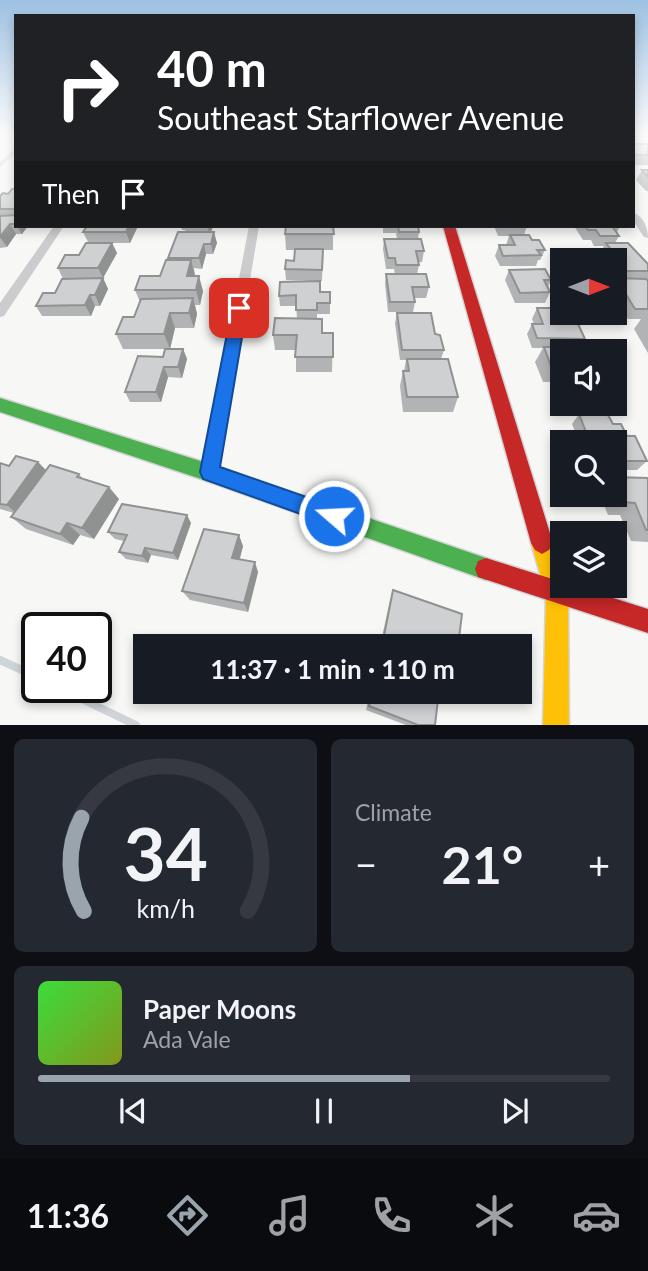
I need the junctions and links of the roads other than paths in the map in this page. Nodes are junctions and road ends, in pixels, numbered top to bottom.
1 (635, 217) edge
2 (58, 228) edge
3 (254, 228) edge
4 (450, 228) edge
5 (648, 235) edge
6 (0, 313) edge
7 (0, 405) edge
8 (210, 472) junction
9 (550, 570) edge
10 (550, 592) edge
11 (557, 598) edge
12 (570, 598) edge
13 (648, 621) edge
14 (556, 725) edge

1 - 5 street
2 - 6 street
3 - 8 street
4 - 9 street
7 - 8 street
8 - 10 street
11 - 14 street
12 - 13 street

